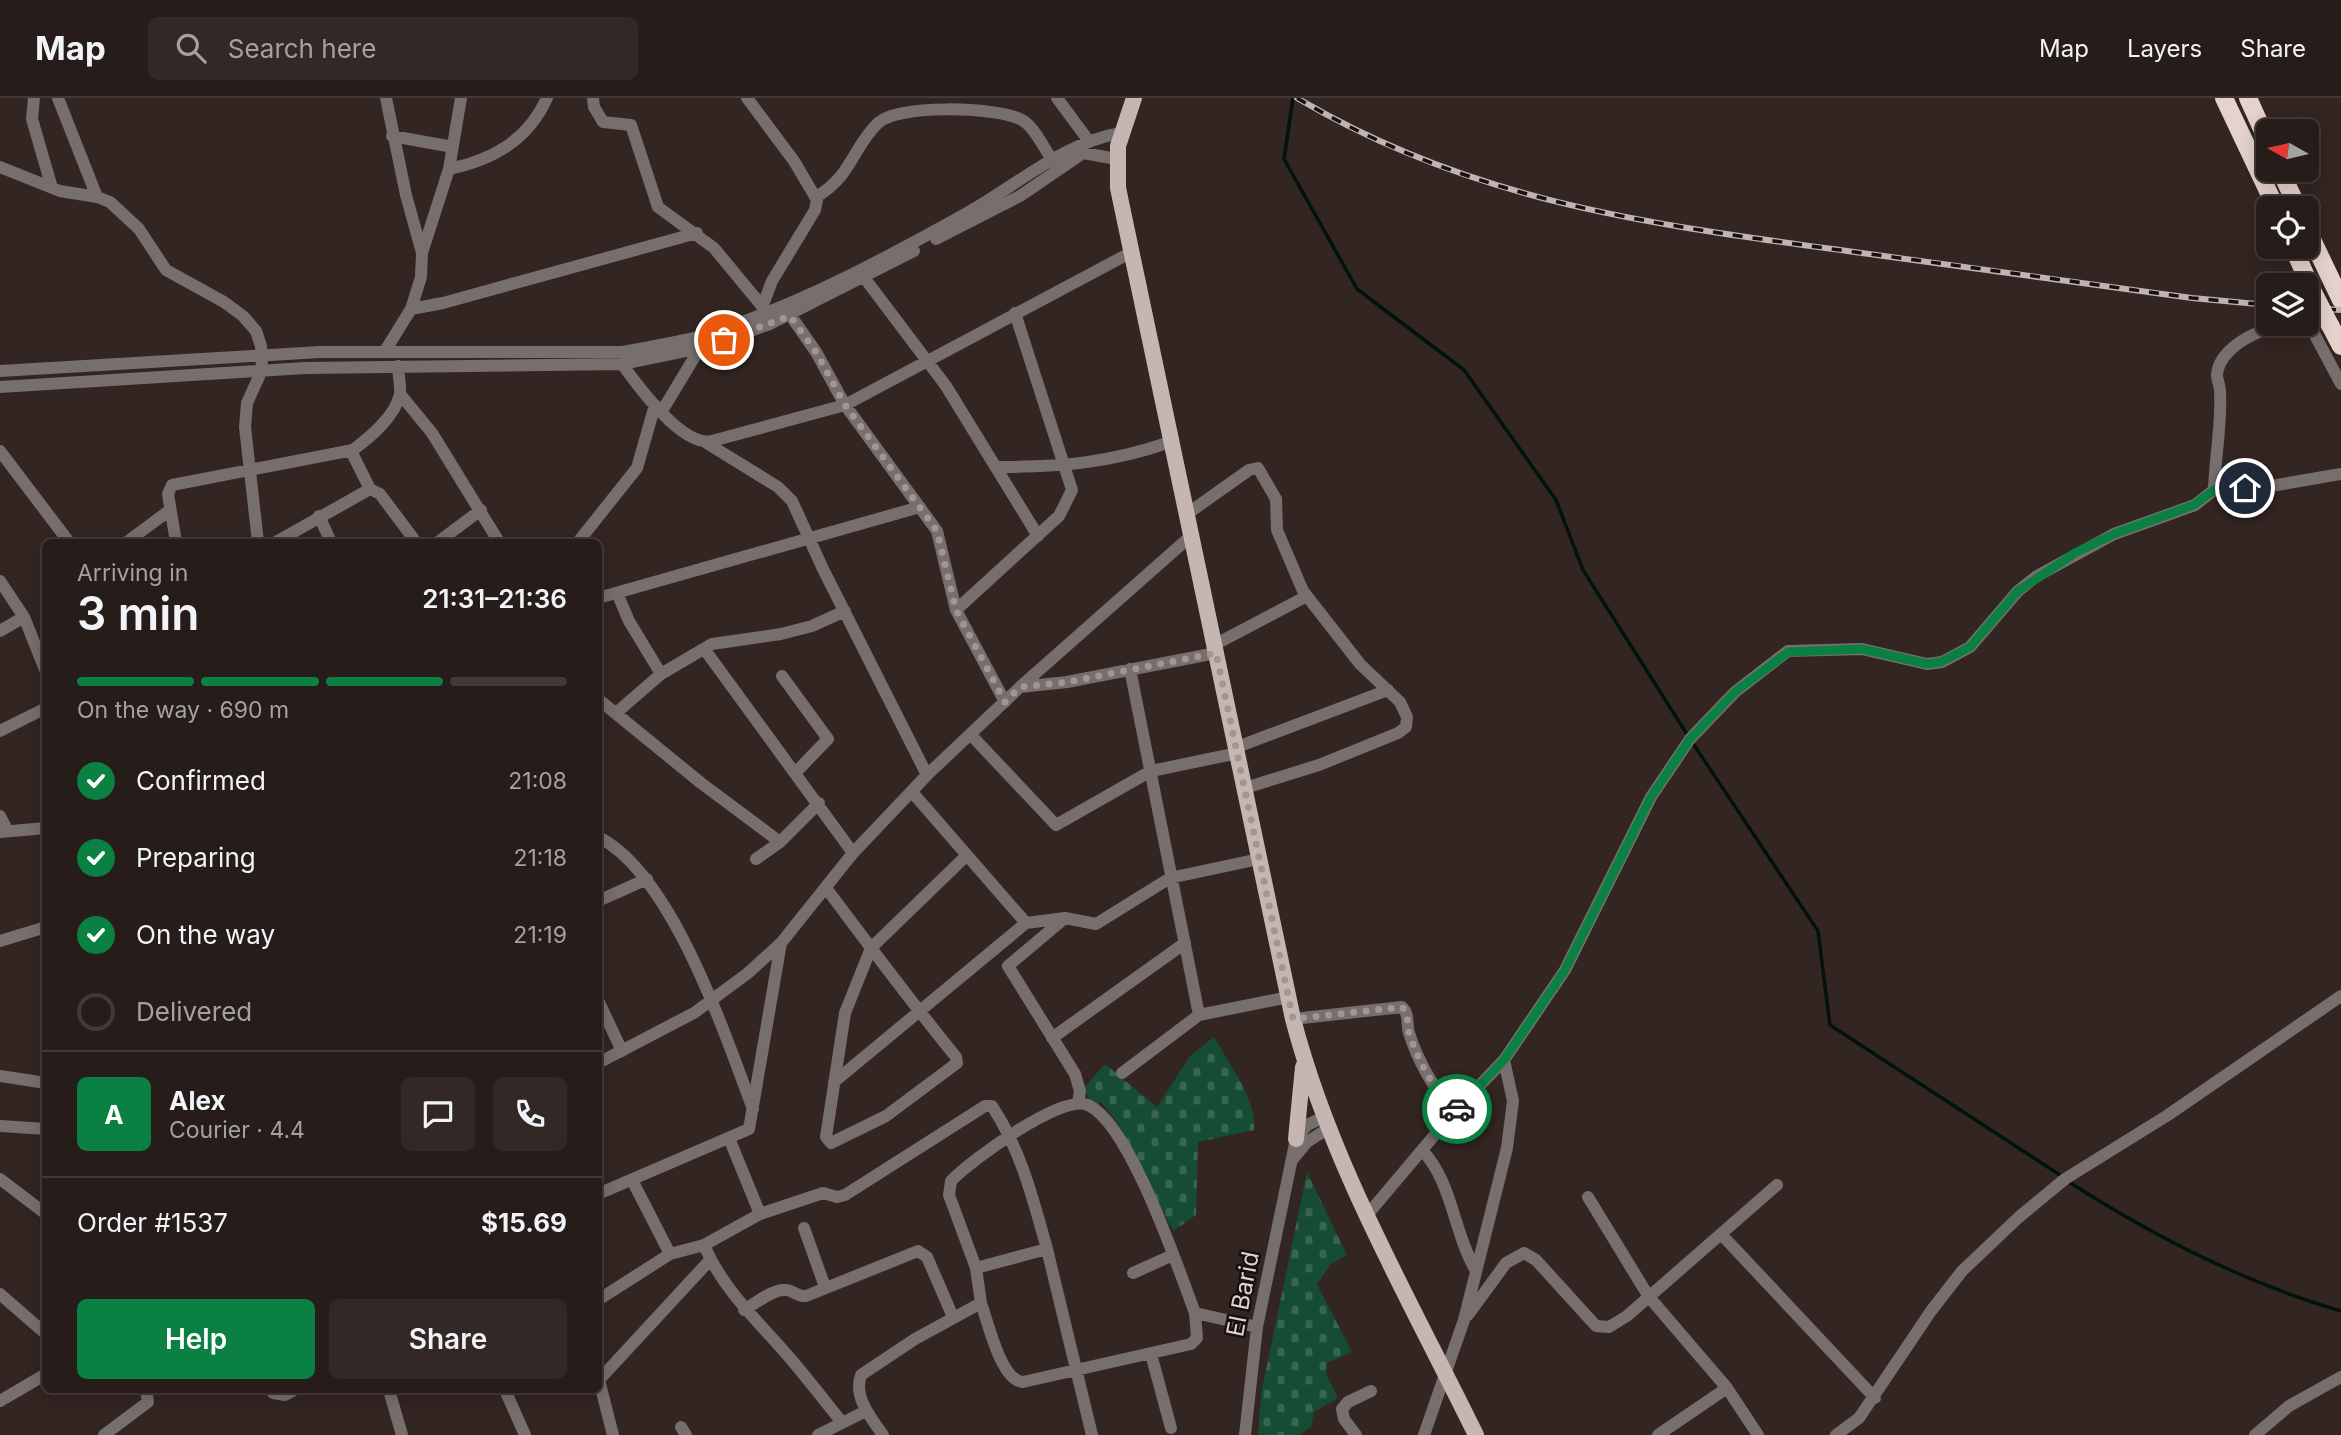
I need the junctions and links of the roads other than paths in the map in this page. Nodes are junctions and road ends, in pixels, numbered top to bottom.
1 (33, 98) edge
2 (58, 98) edge
3 (386, 98) edge
4 (461, 98) edge
5 (559, 98) edge
6 (593, 98) edge
7 (747, 98) edge
8 (1057, 98) edge
9 (1134, 98) edge
10 (2224, 98) edge
11 (2248, 98) edge
12 (546, 101) edge
13 (2258, 119) edge
14 (1121, 133) junction
15 (392, 135) junction
16 (1088, 140) junction
17 (453, 147) junction
18 (1116, 159) junction
19 (1053, 161) junction
20 (0, 167) edge
21 (449, 169) junction
22 (52, 188) junction
23 (2270, 196) edge
24 (97, 197) junction
25 (816, 197) junction
26 (697, 233) junction
27 (422, 253) junction
28 (1130, 253) junction
29 (2319, 254) edge
30 (2298, 259) edge
31 (863, 276) junction
32 (2341, 300) edge
33 (783, 304) junction
34 (765, 308) junction
35 (411, 309) junction
36 (1015, 313) junction
37 (790, 316) junction
38 (775, 322) junction
39 (2341, 346) edge
40 (701, 348) junction
41 (385, 351) junction
42 (261, 355) junction
43 (927, 359) junction
44 (622, 364) junction
45 (398, 366) junction
46 (262, 370) junction
47 (0, 371) edge
48 (2341, 384) edge
49 (0, 387) edge
50 (400, 394) junction
51 (845, 405) junction
52 (659, 408) junction
53 (705, 442) junction
54 (1170, 442) junction
55 (0, 451) edge
56 (351, 451) junction
57 (997, 467) junction
58 (1066, 467) junction
59 (248, 468) junction
60 (2341, 474) edge
61 (370, 489) junction
62 (2214, 490) junction
63 (920, 506) junction
64 (170, 510) junction
65 (481, 510) junction
66 (1187, 514) junction
67 (320, 516) junction
68 (1192, 535) junction
69 (1038, 536) junction
70 (67, 539) edge
71 (131, 539) edge
72 (175, 539) edge
73 (258, 539) edge
74 (281, 539) edge
75 (330, 539) edge
76 (414, 539) edge
77 (442, 539) edge
78 (497, 539) edge
79 (580, 539) edge
80 (809, 540) junction
81 (0, 581) edge
82 (617, 593) junction
83 (1307, 596) junction
84 (602, 597) edge
85 (956, 610) junction
86 (845, 611) junction
87 (24, 617) junction
88 (0, 631) edge
89 (1215, 649) junction
90 (705, 650) junction
91 (42, 662) edge
92 (1130, 669) junction
93 (662, 674) junction
94 (782, 676) dead end
95 (1020, 687) junction
96 (1388, 690) junction
97 (602, 702) edge
98 (1005, 702) junction
99 (42, 710) edge
100 (616, 713) junction
101 (0, 731) edge
102 (972, 736) junction
103 (1238, 750) junction
104 (1151, 771) junction
105 (796, 772) junction
106 (927, 775) junction
107 (1245, 788) junction
108 (912, 792) junction
109 (819, 803) junction
110 (0, 816) edge
111 (42, 828) edge
112 (4, 831) edge
113 (602, 839) edge
114 (780, 842) junction
115 (853, 853) junction
116 (965, 857) junction
117 (756, 859) dead end
118 (1259, 859) junction
119 (1170, 878) junction
120 (647, 879) junction
121 (827, 888) junction
122 (602, 896) edge
123 (1065, 918) junction
124 (1026, 923) junction
125 (42, 928) edge
126 (0, 941) edge
127 (781, 943) junction
128 (1185, 943) junction
129 (871, 948) junction
130 (994, 949) junction
131 (1008, 966) junction
132 (2341, 996) edge
133 (1289, 997) junction
134 (713, 1002) junction
135 (602, 1008) edge
136 (918, 1011) junction
137 (1199, 1015) junction
138 (1293, 1019) junction
139 (1052, 1038) junction
140 (622, 1051) junction
141 (1504, 1060) junction
142 (602, 1061) edge
143 (1304, 1062) junction
144 (1122, 1073) dead end
145 (1, 1074) edge
146 (42, 1082) edge
147 (834, 1082) junction
148 (1078, 1103) junction
149 (753, 1109) junction
150 (1454, 1112) junction
151 (1327, 1123) junction
152 (0, 1126) edge
153 (42, 1129) edge
154 (1010, 1135) junction
155 (729, 1138) junction
156 (1296, 1139) junction
157 (1422, 1150) junction
158 (1291, 1162) junction
159 (0, 1179) edge
160 (632, 1180) junction
161 (1777, 1185) dead end
162 (602, 1192) edge
163 (1588, 1197) dead end
164 (42, 1211) edge
165 (760, 1214) junction
166 (1368, 1214) junction
167 (804, 1228) dead end
168 (1720, 1234) junction
169 (704, 1244) junction
170 (1047, 1249) junction
171 (670, 1254) junction
172 (1173, 1255) junction
173 (710, 1259) junction
174 (976, 1268) junction
175 (1475, 1269) junction
176 (1133, 1273) dead end
177 (825, 1287) junction
178 (0, 1294) edge
179 (602, 1297) edge
180 (1649, 1297) junction
181 (981, 1303) junction
182 (744, 1310) junction
183 (1195, 1313) junction
184 (953, 1317) junction
185 (1464, 1320) junction
186 (1257, 1327) junction
187 (42, 1331) edge
188 (1152, 1354) junction
189 (1078, 1370) junction
190 (42, 1376) edge
191 (1447, 1376) junction
192 (602, 1377) edge
193 (2341, 1377) edge
194 (1727, 1388) junction
195 (1371, 1391) dead end
196 (602, 1392) edge
197 (146, 1393) edge
198 (390, 1393) edge
199 (506, 1393) edge
200 (1874, 1398) junction
201 (0, 1401) edge
202 (866, 1410) junction
203 (841, 1421) junction
204 (1171, 1428) dead end
205 (104, 1435) edge
206 (402, 1435) edge
207 (525, 1435) edge
208 (613, 1435) edge
209 (817, 1435) edge
210 (883, 1435) edge
211 (1092, 1435) edge
212 (1245, 1435) edge
213 (1356, 1435) edge
214 (1424, 1435) edge
215 (1476, 1435) edge
216 (1658, 1435) edge
217 (1758, 1435) edge
218 (1836, 1435) edge
219 (2255, 1435) edge

1 - 22 street
2 - 24 street
3 - 15 street
4 - 17 street
5 - 12 street
6 - 26 street
7 - 25 street
8 - 16 street
9 - 14 main road
10 - 23 highway
11 - 13 highway
12 - 21 street
14 - 16 street
14 - 18 main road
15 - 17 street
15 - 27 street
16 - 19 street
17 - 21 street
18 - 28 main road
18 - 31 street
19 - 25 street
19 - 33 street
20 - 22 street
21 - 27 street
22 - 24 street
24 - 42 street
25 - 34 street
26 - 34 street
26 - 35 street
27 - 35 street
28 - 36 street
28 - 54 main road
29 - 32 highway
30 - 39 highway, bridge
31 - 37 street
31 - 43 street
33 - 34 street
33 - 37 street
34 - 38 street
34 - 41 street
35 - 41 street
36 - 43 street
36 - 58 street
37 - 38 street
37 - 51 street
38 - 40 street
40 - 44 street
40 - 52 street
41 - 42 street
42 - 46 street
42 - 47 street
43 - 51 street
43 - 57 street
44 - 45 street
44 - 52 street
45 - 46 street
45 - 50 street
46 - 49 street
46 - 59 street
48 - 62 street
50 - 56 street
50 - 65 street
51 - 53 street
51 - 63 street
52 - 53 street
52 - 79 street
53 - 80 street
54 - 58 street
54 - 66 main road
55 - 70 street
56 - 59 street
56 - 61 street
57 - 58 street
57 - 69 street
58 - 69 street
59 - 64 street
59 - 73 street
60 - 62 street
61 - 67 street
61 - 76 street
62 - 141 street
63 - 80 street
63 - 85 street
64 - 71 street
64 - 72 street
65 - 77 street
65 - 78 street
66 - 68 main road
66 - 83 street
67 - 74 street
67 - 75 street
68 - 89 main road
68 - 95 street
69 - 85 street
80 - 82 street
80 - 86 street
81 - 87 street
82 - 84 street
82 - 93 street
83 - 89 street
83 - 96 street
85 - 98 street
86 - 90 street
86 - 106 street
87 - 88 street
87 - 91 street
89 - 92 street
89 - 103 main road
90 - 93 street
90 - 105 street
92 - 95 street
92 - 104 street
93 - 100 street
94 - 105 street
95 - 98 street
96 - 103 street
96 - 107 street
97 - 100 street
98 - 102 street
99 - 101 street
100 - 114 street
102 - 104 street
102 - 106 street
103 - 104 street
103 - 107 main road
104 - 119 street
105 - 109 street
106 - 108 street
107 - 118 main road
108 - 115 street
108 - 116 street
109 - 114 street
109 - 115 street
110 - 112 street
111 - 112 street
113 - 120 street
114 - 117 street
115 - 121 street
116 - 124 street
116 - 129 street
118 - 119 street
118 - 133 main road
119 - 123 street
119 - 128 street
120 - 122 street
120 - 134 street
121 - 127 street
121 - 129 street
123 - 124 street
123 - 131 street
124 - 130 street
125 - 126 street
127 - 134 street
127 - 149 street
128 - 137 street
128 - 139 street
129 - 136 street
129 - 147 street
130 - 131 street
130 - 136 street
131 - 139 street
132 - 200 street
133 - 137 street
133 - 138 main road
134 - 140 street
134 - 149 street
135 - 140 street
136 - 147 street
136 - 147 street
137 - 144 street
138 - 143 main road
138 - 150 street
139 - 148 street
140 - 142 street
141 - 150 street
141 - 175 street
143 - 151 main road
143 - 156 main road
145 - 146 street
148 - 154 street
148 - 172 street
149 - 155 street
150 - 157 street
151 - 156 street
151 - 158 street
151 - 166 main road
152 - 153 street
154 - 165 street
154 - 170 street
154 - 174 street
155 - 160 street
155 - 165 street
156 - 158 street, El Barid
157 - 166 street
157 - 175 street
158 - 186 street, El Barid
159 - 164 street
160 - 162 street
160 - 171 street
161 - 168 street
163 - 180 street
165 - 169 street
166 - 191 main road
167 - 177 street
168 - 180 street
168 - 200 street
169 - 171 street
169 - 173 street
170 - 174 street
170 - 189 street
171 - 179 street
172 - 176 street
172 - 183 street
173 - 182 street
173 - 192 street
174 - 181 street
175 - 185 street
177 - 182 street
177 - 184 street
178 - 187 street
180 - 185 street
180 - 194 street
181 - 184 street
181 - 189 street
182 - 203 street
183 - 186 street
183 - 188 street
184 - 202 street
185 - 191 street
186 - 212 street, El Barid
188 - 189 street
188 - 204 street
189 - 211 street
190 - 201 street
191 - 214 street
191 - 215 main road
193 - 219 street
194 - 216 street
194 - 217 street
195 - 213 street
196 - 208 street
197 - 205 street
198 - 206 street
199 - 207 street
200 - 218 street
202 - 203 street
202 - 210 street
203 - 209 street

